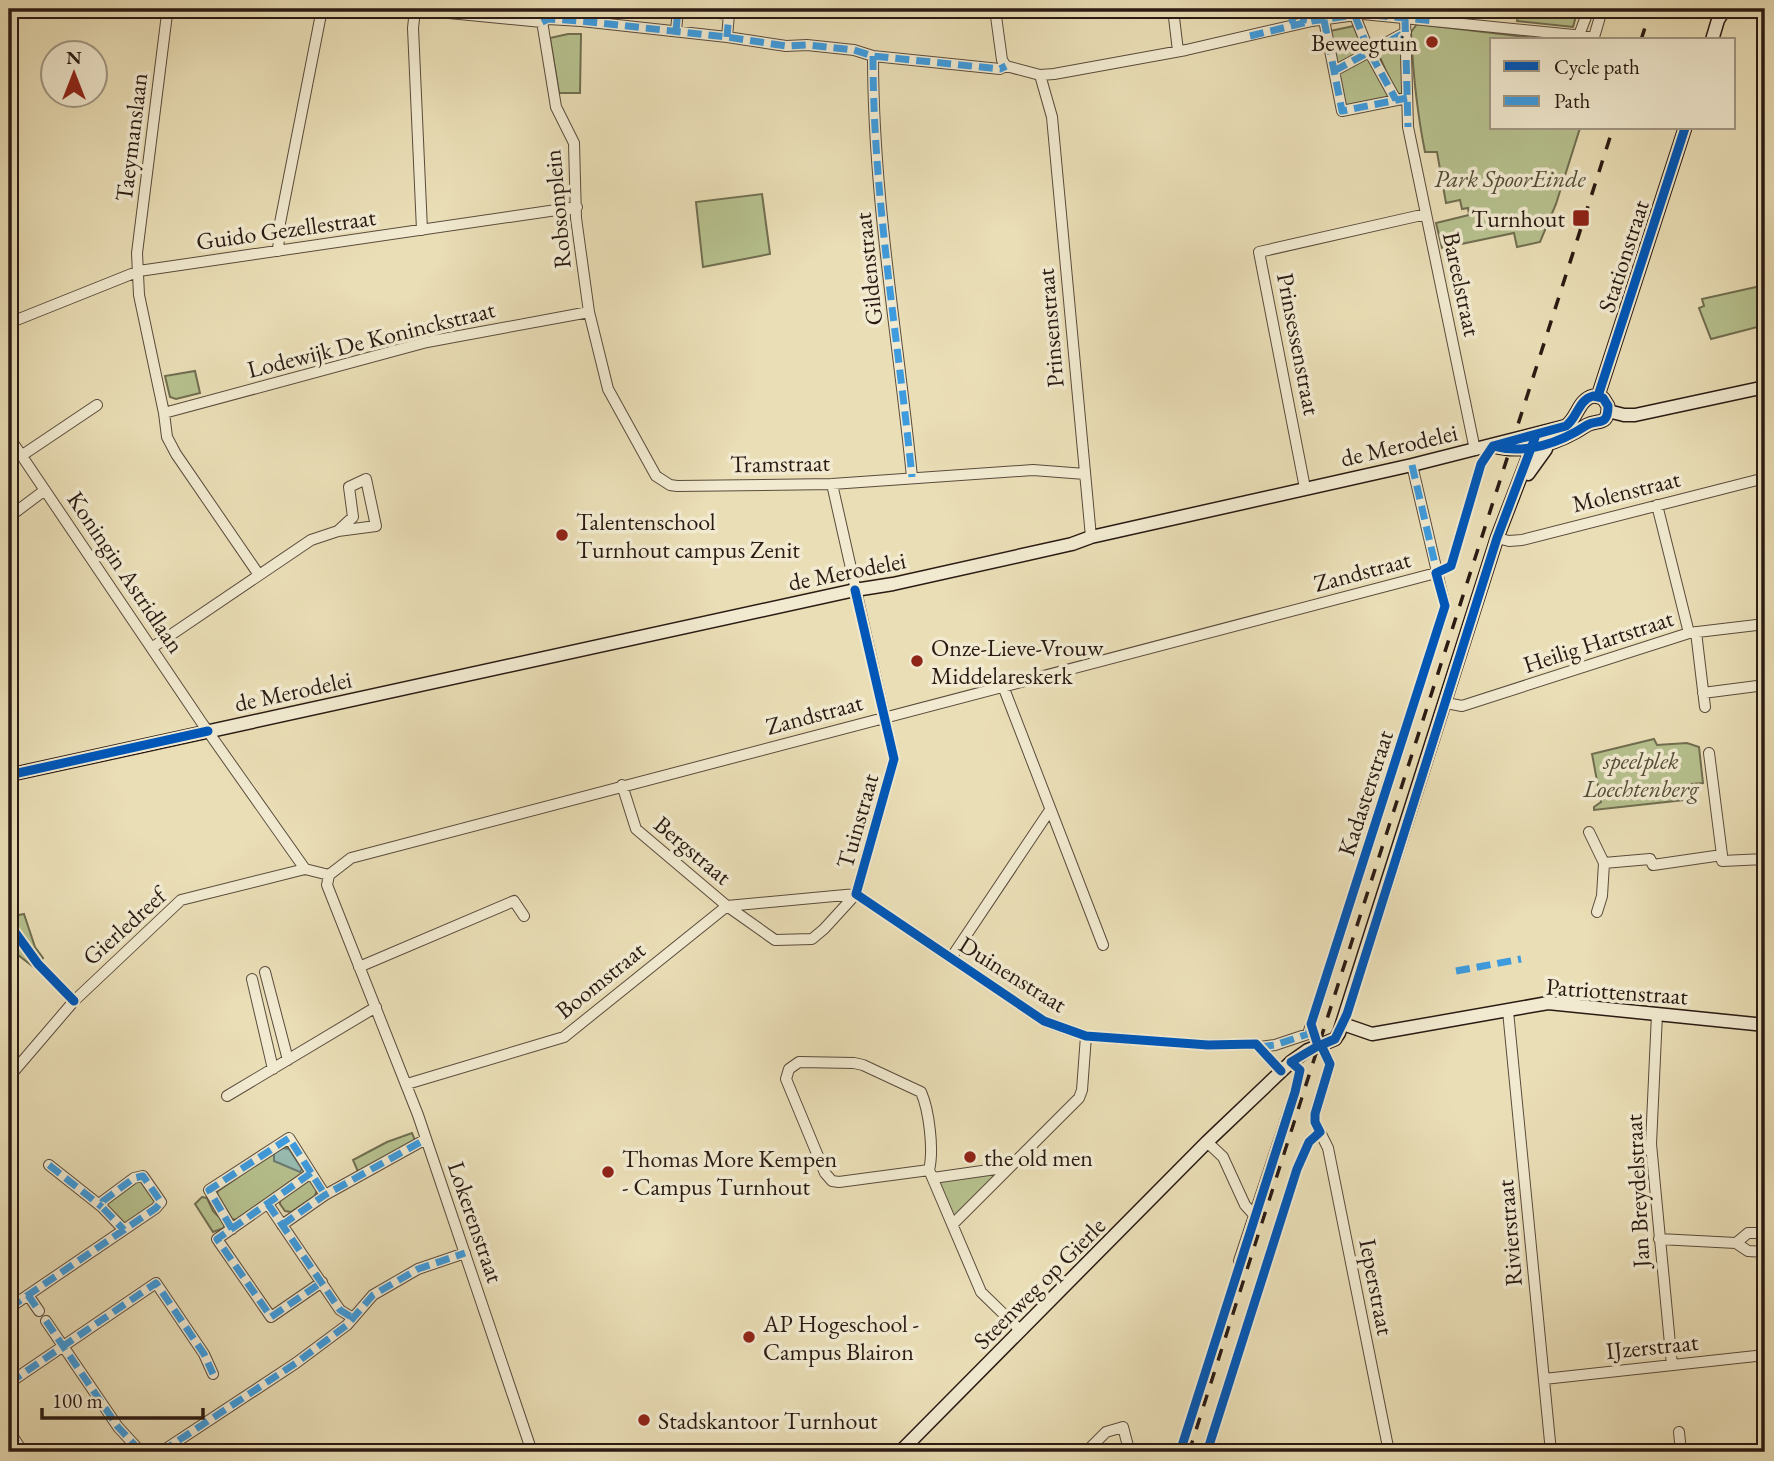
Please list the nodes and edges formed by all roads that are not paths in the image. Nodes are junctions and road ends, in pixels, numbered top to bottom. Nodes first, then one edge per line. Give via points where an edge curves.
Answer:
1 (166, 9) edge
2 (323, 9) edge
3 (408, 9) edge
4 (540, 9) edge
5 (586, 9) edge
6 (995, 9) edge
7 (1173, 9) edge
8 (1305, 9) edge
9 (1588, 9) edge
10 (1596, 9) edge
11 (1725, 9) edge
12 (415, 10) edge
13 (1355, 16) junction
14 (1405, 18) junction
15 (1324, 20) junction
16 (542, 22) junction
17 (587, 22) junction
18 (1303, 23) junction
19 (676, 32) junction
20 (1406, 32) junction
21 (1579, 35) junction
22 (727, 37) junction
23 (1713, 38) edge
24 (1178, 51) junction
25 (1369, 51) junction
26 (873, 56) junction
27 (1006, 66) junction
28 (1334, 71) junction
29 (1040, 75) junction
30 (1402, 99) junction
31 (1684, 130) edge
32 (577, 207) junction
33 (1426, 214) junction
34 (422, 230) junction
35 (278, 251) junction
36 (139, 271) junction
37 (589, 312) junction
38 (9, 323) edge
39 (1765, 387) edge
40 (1598, 396) junction
41 (97, 405) dead end
42 (1580, 406) junction
43 (1608, 411) junction
44 (164, 412) junction
45 (1590, 423) junction
46 (9, 437) edge
47 (1538, 442) junction
48 (1475, 450) junction
49 (21, 456) junction
50 (1412, 465) junction
51 (1085, 474) junction
52 (912, 477) junction
53 (1765, 478) edge
54 (832, 484) junction
55 (1305, 488) junction
56 (45, 490) junction
57 (1657, 505) junction
58 (9, 517) edge
59 (338, 531) junction
60 (1091, 537) junction
61 (1497, 538) junction
62 (1436, 573) junction
63 (259, 575) junction
64 (855, 590) junction
65 (1765, 624) edge
66 (1693, 633) junction
67 (153, 648) junction
68 (1765, 685) edge
69 (1003, 686) junction
70 (1703, 693) junction
71 (1446, 703) junction
72 (1705, 707) dead end
73 (884, 717) junction
74 (208, 731) junction
75 (1709, 753) dead end
76 (9, 775) edge
77 (622, 785) junction
78 (1050, 810) junction
79 (1589, 832) dead end
80 (1722, 855) junction
81 (1765, 859) edge
82 (1604, 863) junction
83 (305, 869) junction
84 (329, 875) junction
85 (856, 894) junction
86 (727, 906) junction
87 (1597, 912) dead end
88 (524, 916) dead end
89 (1103, 945) dead end
90 (951, 958) junction
91 (359, 967) junction
92 (265, 972) dead end
93 (252, 979) dead end
94 (376, 1007) junction
95 (1508, 1011) junction
96 (1657, 1014) junction
97 (1343, 1024) junction
98 (1765, 1025) edge
99 (1086, 1036) junction
100 (1321, 1045) junction
101 (1260, 1048) junction
102 (288, 1060) junction
103 (1286, 1066) junction
104 (273, 1069) junction
105 (9, 1077) edge
106 (407, 1084) junction
107 (227, 1096) dead end
108 (1320, 1132) junction
109 (426, 1139) junction
110 (1207, 1142) junction
111 (49, 1165) dead end
112 (1010, 1167) junction
113 (312, 1173) junction
114 (931, 1174) junction
115 (326, 1195) junction
116 (268, 1204) junction
117 (102, 1207) junction
118 (1254, 1215) junction
119 (953, 1223) junction
120 (282, 1225) junction
121 (232, 1228) junction
122 (124, 1230) junction
123 (1765, 1233) edge
124 (1658, 1239) junction
125 (1736, 1243) junction
126 (1765, 1252) edge
127 (465, 1253) junction
128 (1239, 1261) dead end
129 (322, 1282) junction
130 (28, 1295) junction
131 (9, 1308) edge
132 (39, 1311) dead end
133 (353, 1318) junction
134 (46, 1321) dead end
135 (1021, 1331) junction
136 (63, 1347) junction
137 (1765, 1356) edge
138 (1672, 1365) junction
139 (214, 1374) dead end
140 (1544, 1379) junction
141 (9, 1383) edge
142 (9, 1431) edge
143 (1679, 1432) dead end
144 (1129, 1450) dead end
145 (23, 1452) edge
146 (141, 1452) edge
147 (161, 1452) edge
148 (532, 1452) edge
149 (900, 1452) edge
150 (1086, 1452) edge
151 (1207, 1452) edge
152 (1389, 1452) edge
153 (1551, 1452) edge
154 (1681, 1452) edge

1 - 36 street, Taeymanslaan via 137,253
2 - 35 street
3 - 12 street
4 - 16 street, Robsonplein
5 - 17 street
6 - 27 street
7 - 24 street
8 - 18 street
9 - 21 street
10 - 21 street via 1602,10 1594,37
11 - 23 street
12 - 16 street
12 - 34 street
13 - 14 street
13 - 15 street
13 - 25 street
14 - 20 street, Bareelstraat
14 - 21 street
15 - 18 street
15 - 28 street
16 - 17 street
16 - 32 street, Robsonplein via 556,107 574,144
17 - 19 street
18 - 24 street
19 - 22 street
19 - 22 street via 678,9 729,14
20 - 25 street
20 - 30 street, Bareelstraat
22 - 26 street
24 - 29 street
25 - 28 street
25 - 30 street
26 - 27 street
26 - 52 street, Gildenstraat via 873,98
27 - 29 street
28 - 30 street via 1342,111
29 - 51 street, Prinsenstraat via 1052,117
30 - 33 street, Bareelstraat
31 - 40 street, Stationstraat
32 - 34 street, Guido Gezellestraat
32 - 37 street, Robsonplein
33 - 48 street, Bareelstraat
33 - 55 street, Prinsessenstraat via 1259,252
34 - 35 street, Guido Gezellestraat
35 - 36 street, Guido Gezellestraat
36 - 38 street, Guido Gezellestraat
36 - 44 street, Taeymanslaan via 139,295
37 - 44 street, Lodewijk De Koninckstraat via 427,341
37 - 54 street, Tramstraat via 608,389 663,481 677,486
39 - 43 street via 1635,415
40 - 42 street, de Merodelei via 1588,397
40 - 43 street
41 - 49 street
42 - 45 street via 1582,417
42 - 47 street, de Merodelei via 1570,423
43 - 45 street, de Merodelei via 1602,421
44 - 63 street, Taeymanslaan via 167,436 176,454
45 - 47 street, de Merodelei via 1577,433
46 - 49 street, Koningin Astridlaan
47 - 48 street, de Merodelei
47 - 61 street
48 - 50 street, de Merodelei
49 - 56 street, Koningin Astridlaan
50 - 55 street, de Merodelei
50 - 62 street, Kadasterstraat
51 - 52 street, Tramstraat via 1033,470
51 - 60 street, Prinsenstraat
52 - 54 street, Tramstraat
53 - 57 street, Molenstraat
54 - 64 street, Tuinstraat
55 - 60 street, de Merodelei
56 - 58 street
56 - 67 street, Koningin Astridlaan
57 - 61 street, Molenstraat via 1522,540
57 - 66 street
59 - 59 street via 376,526 366,479 349,487 353,517
59 - 63 street via 311,540
60 - 64 street, de Merodelei
61 - 71 street
62 - 69 street, Zandstraat
62 - 101 street, Kadasterstraat via 1444,607 1308,1034
63 - 67 street
64 - 73 street, Tuinstraat
64 - 74 street, de Merodelei
65 - 66 street, Heilig Hartstraat
66 - 70 street
66 - 71 street, Heilig Hartstraat via 1462,706
67 - 74 street, Koningin Astridlaan
68 - 70 street
69 - 73 street, Zandstraat
69 - 78 street
70 - 72 street
71 - 97 street
73 - 77 street, Zandstraat
73 - 85 street, Tuinstraat via 894,760
74 - 76 street, de Merodelei
74 - 83 street
75 - 80 street
77 - 84 street, Zandstraat via 351,858
77 - 86 street, Bergstraat via 636,829
78 - 89 street
78 - 90 street
79 - 82 street
80 - 81 street via 1722,861
80 - 82 street via 1653,865 1650,859
82 - 87 street
83 - 84 street
83 - 105 street, Gierledreef via 181,900 74,1001
84 - 91 street, Lokerenstraat via 327,885
85 - 86 street
85 - 86 street, Bergstraat via 812,939 775,940
85 - 90 street, Duinenstraat
86 - 106 street, Boomstraat via 564,1037
88 - 91 street via 514,901
90 - 99 street, Duinenstraat via 1044,1021
91 - 94 street, Lokerenstraat
92 - 102 street
93 - 104 street
94 - 102 street
94 - 106 street, Lokerenstraat
95 - 96 street, Patriottenstraat via 1548,1003
95 - 97 street, Patriottenstraat via 1372,1034
95 - 140 street, Rivierstraat
96 - 98 street, Patriottenstraat
96 - 124 street, Jan Breydelstraat via 1651,1144
97 - 100 street, Steenweg op Gierle via 1335,1039
99 - 101 street, Duinenstraat via 1256,1044
99 - 112 street via 1079,1098
100 - 103 street, Steenweg op Gierle
100 - 108 street, Ieperstraat via 1330,1064 1315,1114
101 - 103 street
102 - 104 street
103 - 110 street, Steenweg op Gierle
103 - 118 street via 1300,1070
104 - 107 street
106 - 109 street, Lokerenstraat
108 - 151 street via 1309,1142 1297,1169
108 - 152 street, Ieperstraat via 1328,1148
109 - 115 street
109 - 127 street, Lokerenstraat
110 - 118 street via 1223,1157
110 - 135 street, Steenweg op Gierle
111 - 117 street
112 - 114 street
112 - 119 street
113 - 115 street
113 - 116 street
113 - 121 street via 289,1138 209,1190
114 - 114 street via 926,1102 921,1092 854,1063 799,1062 789,1069 786,1079 832,1181
114 - 119 street
115 - 120 street
116 - 120 street
116 - 121 street
117 - 122 street
117 - 122 street via 107,1197 134,1178 147,1179 160,1205
118 - 128 street
119 - 135 street via 981,1292
120 - 129 street
121 - 129 street via 217,1239 271,1317
122 - 130 street
123 - 125 street via 1748,1233
124 - 125 street
124 - 138 street, Jan Breydelstraat
125 - 126 street via 1748,1251
127 - 133 street via 405,1276 373,1295
127 - 148 street, Lokerenstraat
129 - 133 street via 341,1310
130 - 131 street
130 - 132 street
133 - 147 street via 296,1363
134 - 136 street
135 - 149 street, Steenweg op Gierle
136 - 139 street via 156,1283
136 - 141 street
136 - 146 street via 118,1427
137 - 138 street, IJzerstraat
138 - 140 street, IJzerstraat
140 - 153 street, Rivierstraat
142 - 145 street
143 - 154 street
144 - 150 street via 1123,1427 1106,1432

